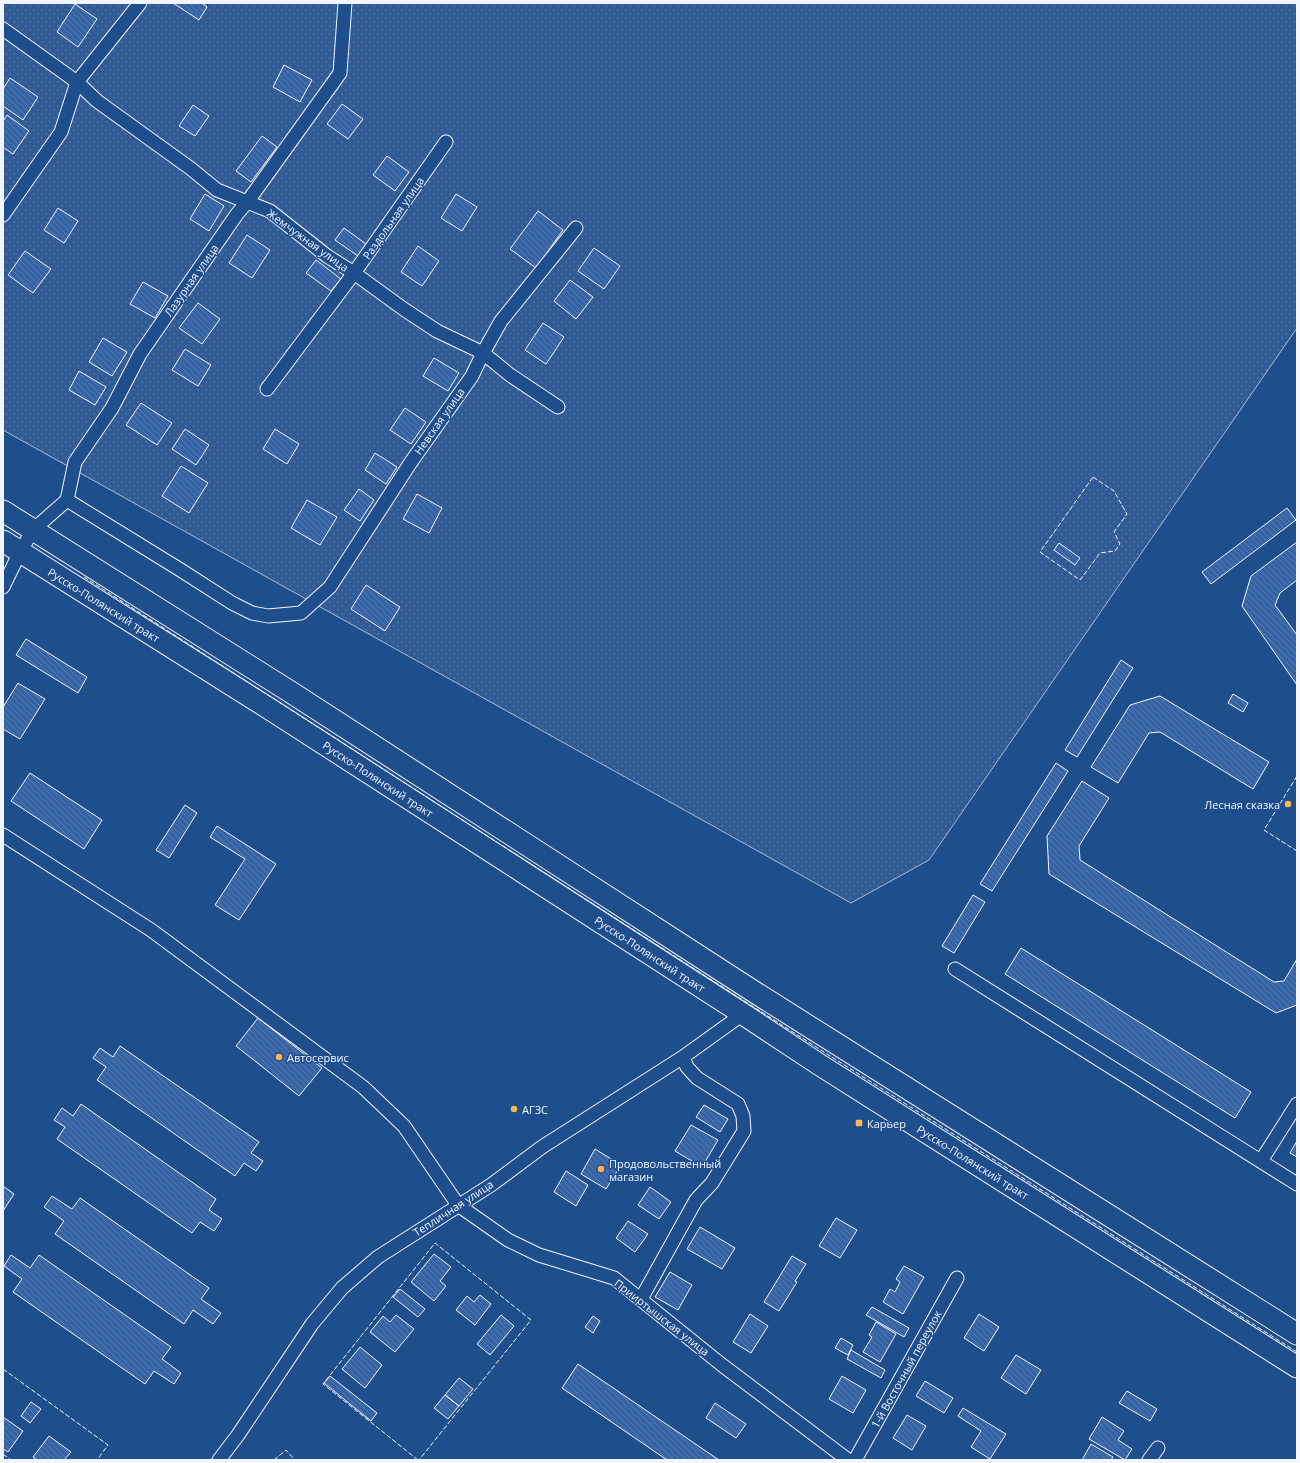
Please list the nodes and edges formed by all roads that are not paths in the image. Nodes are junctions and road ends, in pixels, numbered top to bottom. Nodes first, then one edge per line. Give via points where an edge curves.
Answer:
1 (140, 3) edge
2 (345, 3) edge
3 (5, 35) edge
4 (77, 82) junction
5 (446, 142) dead end
6 (248, 201) junction
7 (3, 215) edge
8 (576, 228) dead end
9 (354, 273) junction
10 (483, 353) junction
11 (267, 388) dead end
12 (558, 407) dead end
13 (67, 500) junction
14 (3, 511) edge
15 (33, 530) junction
16 (11, 546) edge
17 (3, 587) edge
18 (3, 835) edge
19 (955, 969) dead end
20 (743, 1014) junction
21 (682, 1057) junction
22 (1297, 1104) edge
23 (1261, 1161) junction
24 (1297, 1184) edge
25 (458, 1205) junction
26 (957, 1278) dead end
27 (640, 1299) junction
28 (1297, 1334) edge
29 (1297, 1367) edge
30 (1158, 1448) dead end
31 (219, 1460) edge
32 (848, 1460) edge
33 (855, 1460) edge
34 (1149, 1460) edge

1 - 4 street
2 - 6 street, Лазурная улица via 340,74
3 - 4 street, Жемчужная улица
4 - 6 street, Жемчужная улица via 97,102 218,190
4 - 7 street via 61,132
5 - 9 street, Раздольная улица
6 - 9 street, Жемчужная улица via 270,210 327,256
6 - 13 street, Лазурная улица via 140,354 112,408 75,462
8 - 10 street, Невская улица via 502,322
9 - 10 street, Жемчужная улица via 404,310
9 - 11 street, Раздольная улица
10 - 12 street, Жемчужная улица via 510,375
10 - 13 street, Невская улица via 472,376 410,462 330,587 301,613 268,616 232,603
13 - 15 street
14 - 15 main road
15 - 16 street
15 - 28 main road via 282,687 756,993
16 - 17 street
16 - 20 main road, Русско-Полянский тракт via 276,713
18 - 25 street via 151,930 363,1087 404,1126
19 - 23 street
20 - 21 street, Тепличная улица
20 - 29 main road, Русско-Полянский тракт
21 - 25 street, Тепличная улица via 542,1147 491,1185
21 - 27 street via 697,1078 738,1104 743,1116 744,1131 712,1183 696,1200
22 - 23 street
23 - 24 street
25 - 27 street, Прииртышская улица via 508,1240 538,1255 614,1278
25 - 31 street, Тепличная улица via 378,1257 342,1288 312,1324
26 - 33 street, 1-й Восточный переулок
27 - 32 street, Прииртышская улица
30 - 34 street

